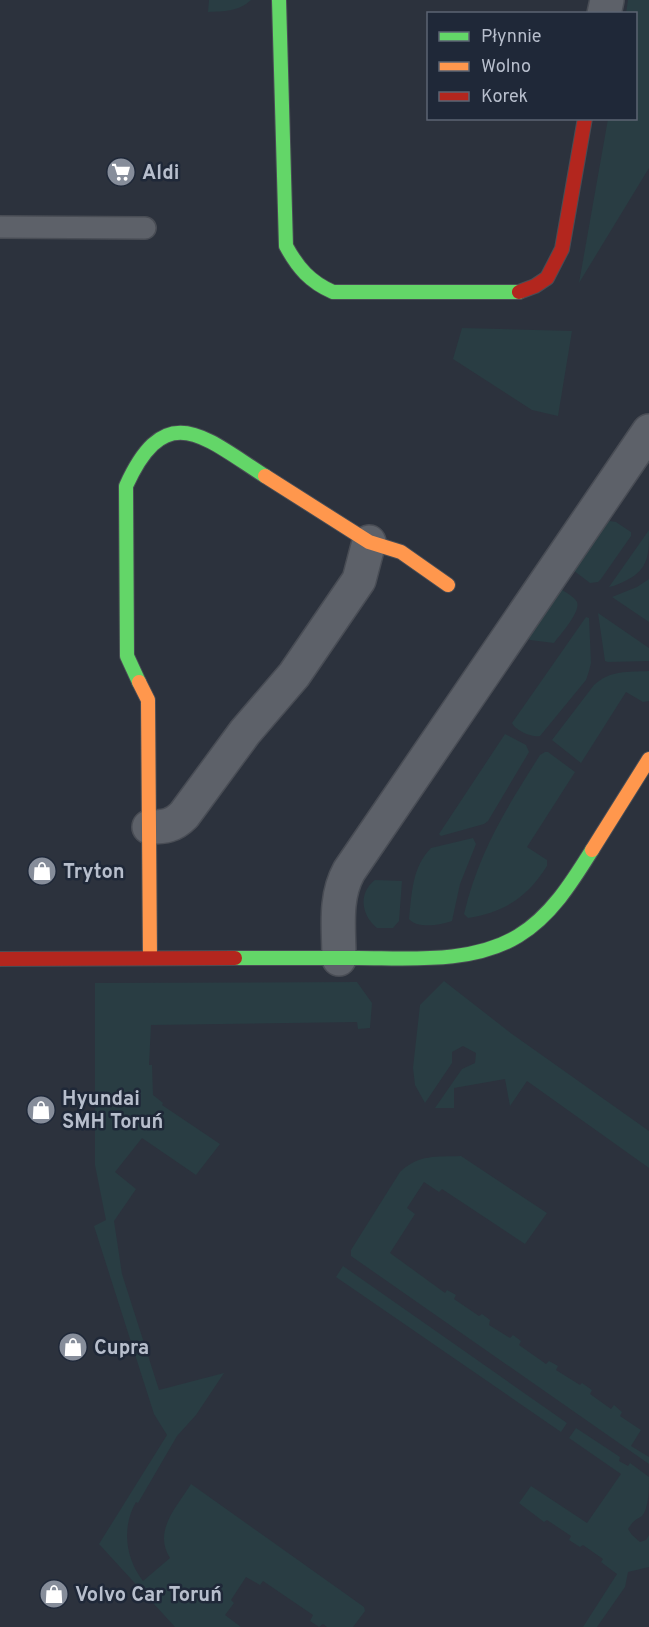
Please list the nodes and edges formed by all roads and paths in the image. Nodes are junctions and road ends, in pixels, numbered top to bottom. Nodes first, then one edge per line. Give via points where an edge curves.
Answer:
1 (279, 0) edge
2 (585, 120) edge
3 (0, 227) edge
4 (145, 228) dead end
5 (649, 431) edge
6 (369, 542) junction
7 (448, 585) dead end
8 (649, 759) edge
9 (149, 827) junction
10 (150, 958) junction
11 (0, 959) edge
12 (339, 959) junction

1 - 2 street via 286,246 297,268 316,285 333,292 518,292 547,278 562,249
3 - 4 lane
5 - 12 street via 341,884
6 - 7 street via 401,552
6 - 9 street via 359,580 294,675 245,732 184,815 174,824
6 - 9 street via 194,432 173,432 152,443 143,453 126,486 127,656 148,700
8 - 12 street via 583,864 553,906 529,929 491,948 450,956
9 - 10 street
10 - 11 street
10 - 12 street

